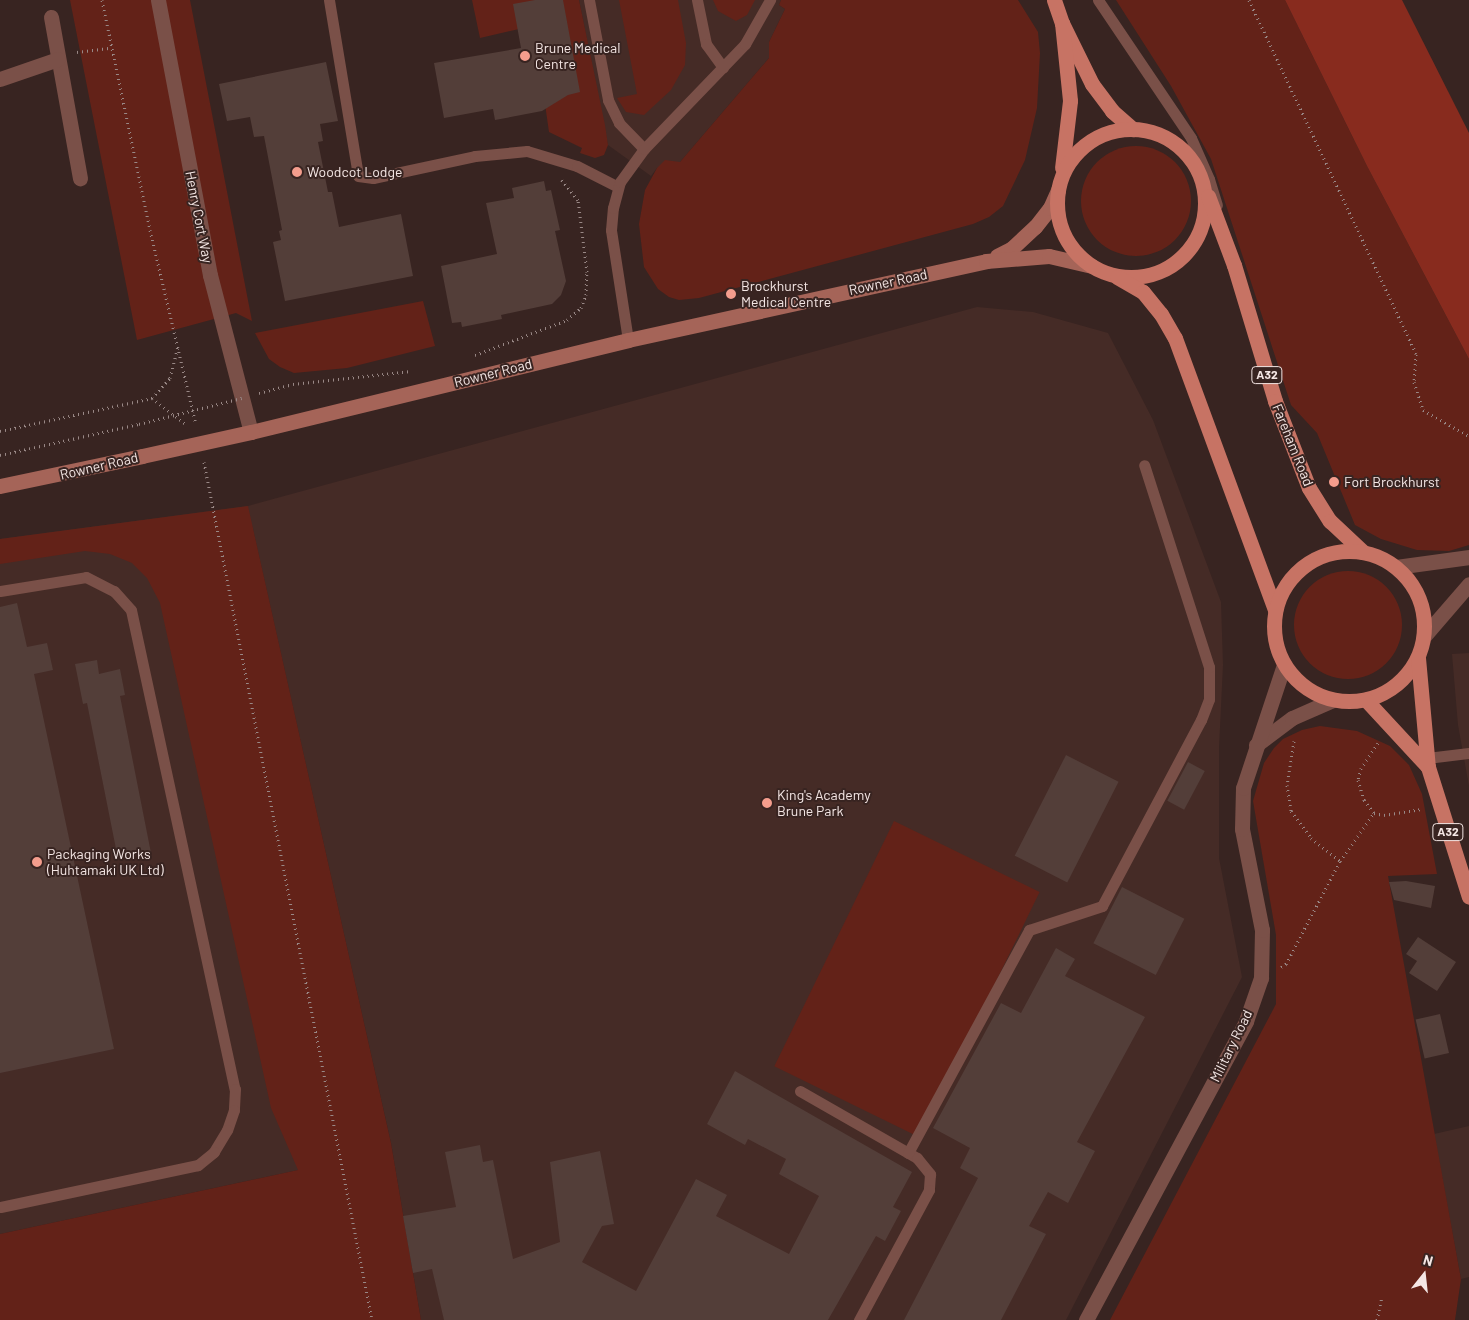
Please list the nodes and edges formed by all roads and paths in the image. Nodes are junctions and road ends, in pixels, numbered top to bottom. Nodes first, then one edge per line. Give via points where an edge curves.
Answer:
1 (102, 0) edge
2 (158, 0) edge
3 (329, 0) edge
4 (589, 0) edge
5 (697, 0) edge
6 (770, 0) edge
7 (1054, 0) edge
8 (1098, 0) edge
9 (1249, 0) edge
10 (51, 17) dead end
11 (1062, 24) junction
12 (111, 48) junction
13 (58, 57) junction
14 (723, 67) junction
15 (0, 79) edge
16 (1133, 129) junction
17 (644, 149) junction
18 (570, 163) junction
19 (80, 178) dead end
20 (1202, 181) junction
21 (618, 186) junction
22 (1059, 186) junction
23 (986, 261) junction
24 (1234, 265) junction
25 (1092, 266) junction
26 (1111, 274) junction
27 (628, 340) junction
28 (178, 346) junction
29 (472, 356) dead end
30 (420, 368) dead end
31 (152, 398) junction
32 (242, 398) junction
33 (197, 426) dead end
34 (192, 430) dead end
35 (0, 431) edge
36 (251, 432) junction
37 (1469, 436) edge
38 (0, 455) edge
39 (202, 455) dead end
40 (1144, 465) dead end
41 (0, 486) edge
42 (1363, 552) junction
43 (1469, 557) edge
44 (1396, 567) junction
45 (1469, 584) edge
46 (0, 591) edge
47 (1275, 610) junction
48 (1425, 635) junction
49 (1418, 658) junction
50 (1284, 665) junction
51 (1334, 700) junction
52 (1366, 700) junction
53 (1292, 718) junction
54 (1389, 726) junction
55 (1256, 746) junction
56 (1469, 753) edge
57 (1427, 762) junction
58 (1439, 804) junction
59 (1374, 813) junction
60 (1463, 860) edge
61 (1340, 861) junction
62 (1469, 897) edge
63 (1261, 978) junction
64 (800, 1091) dead end
65 (908, 1153) junction
66 (0, 1207) edge
67 (1382, 1296) dead end
68 (372, 1320) edge
69 (858, 1320) edge
70 (1086, 1320) edge
71 (1377, 1320) edge

1 - 12 path
2 - 32 street, Henry Cort Way via 210,275
3 - 18 lane via 358,176 373,178 475,156 520,152 544,154
4 - 17 lane via 608,100 619,123
5 - 14 lane via 706,44
6 - 14 lane via 757,27
7 - 11 main road
8 - 24 lane via 1180,120 1201,158
9 - 37 path via 1416,354 1414,382 1423,410
10 - 13 street
11 - 16 main road via 1092,84 1112,111
11 - 22 main road via 1070,101
12 - 13 path
12 - 28 path
13 - 15 street
13 - 19 street
14 - 17 lane
16 - 20 main road via 1155,133 1176,144 1192,160
16 - 22 main road via 1093,139 1073,157
17 - 21 lane via 626,170
18 - 21 lane
18 - 29 path via 562,180 578,200 587,272 586,295 580,308 566,320
20 - 24 main road, Fareham Road / A32
20 - 26 main road via 1203,220 1184,254 1163,270 1150,274
21 - 27 lane via 613,208 612,241
22 - 23 main road, Rowner Road via 1050,208 1035,227 1011,249
22 - 25 main road via 1058,212 1064,234 1076,252
23 - 25 main road, Rowner Road via 1049,256
23 - 27 main road, Rowner Road
24 - 42 main road, Fareham Road / A32 via 1275,401 1309,488 1330,521
25 - 26 main road
26 - 47 main road via 1143,292 1175,338
27 - 36 main road, Rowner Road
28 - 31 path via 170,378
28 - 33 path
30 - 32 path via 293,384
31 - 34 path
31 - 35 path
32 - 36 street, Henry Cort Way
32 - 38 path, bridge
36 - 41 main road, Rowner Road, bridge
39 - 68 path
40 - 65 lane via 1209,667 1209,699 1201,720 1102,906 1029,930
42 - 44 main road
42 - 47 main road via 1340,551 1298,570 1283,589
43 - 44 street
44 - 48 main road via 1417,594 1423,609
45 - 48 street
46 - 66 lane via 86,577 114,591 131,610 235,1089 234,1110 227,1130 214,1152 198,1165
47 - 50 main road via 1274,638
48 - 49 main road
49 - 52 main road via 1405,677 1387,692
49 - 57 main road, A32
50 - 51 main road via 1297,681 1314,693
50 - 55 street, Military Road
51 - 52 main road
51 - 53 street
52 - 54 main road, A32
53 - 55 street
53 - 61 path via 1294,751 1287,785 1291,811 1311,838
54 - 57 main road, A32
54 - 59 path via 1361,768 1358,780 1364,800
55 - 63 street, Military Road via 1243,788 1242,829 1262,930
56 - 57 lane
57 - 58 main road, A32
58 - 59 path via 1394,816
58 - 60 main road, A32
59 - 61 path
60 - 62 main road, A32
61 - 63 path via 1286,964
63 - 70 street, Military Road via 1246,1021
64 - 65 lane
65 - 69 lane via 917,1158 930,1174 929,1190
67 - 71 path

